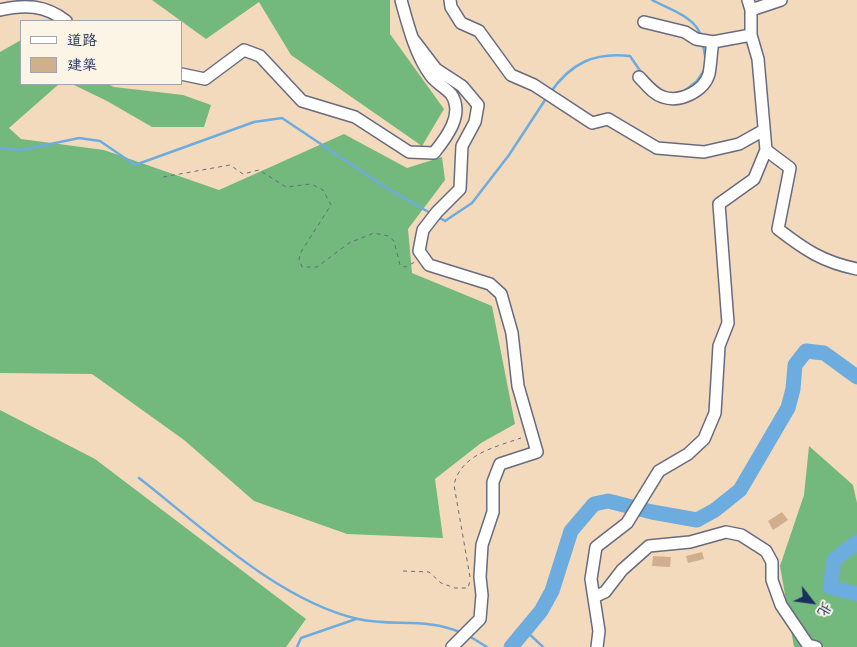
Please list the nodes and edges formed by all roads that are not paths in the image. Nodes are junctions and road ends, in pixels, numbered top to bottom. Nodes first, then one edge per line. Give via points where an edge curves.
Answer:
1 (400, 0) edge
2 (450, 0) edge
3 (780, 0) edge
4 (749, 5) edge
5 (0, 10) edge
6 (64, 20) edge
7 (644, 22) dead end
8 (752, 35) junction
9 (413, 39) junction
10 (713, 42) junction
11 (182, 74) edge
12 (639, 77) dead end
13 (764, 130) junction
14 (766, 150) junction
15 (857, 269) edge
16 (594, 597) junction
17 (452, 647) edge
18 (597, 647) edge
19 (816, 647) edge

1 - 9 street
2 - 13 street via 461,23 479,30 511,76 534,85 592,123 608,119 658,148 704,152 739,144
3 - 4 street
4 - 8 street
5 - 6 street via 22,5 39,7
7 - 10 street
8 - 10 street
8 - 13 street via 758,59
9 - 11 street via 431,77 451,94 456,106 452,130 434,153 409,152 355,117 302,101 260,56 244,50 204,79
9 - 17 street via 436,69 462,86 478,104 475,122 462,146 460,189 423,230 419,251 429,265 490,284 501,294 512,333 518,386 537,452 500,464 493,482 493,512 482,545 480,618
10 - 12 street via 708,76 690,95 664,97
13 - 14 street
14 - 15 street via 790,168 778,229 805,250 834,264
14 - 16 street via 754,179 718,204 728,323 720,346 715,413 704,439 688,454 659,471 627,523 596,546 591,579
16 - 18 street via 599,631
16 - 19 street via 605,592 622,570 649,546 690,542 726,532 741,535 766,551 772,562 772,580 781,605 808,645

